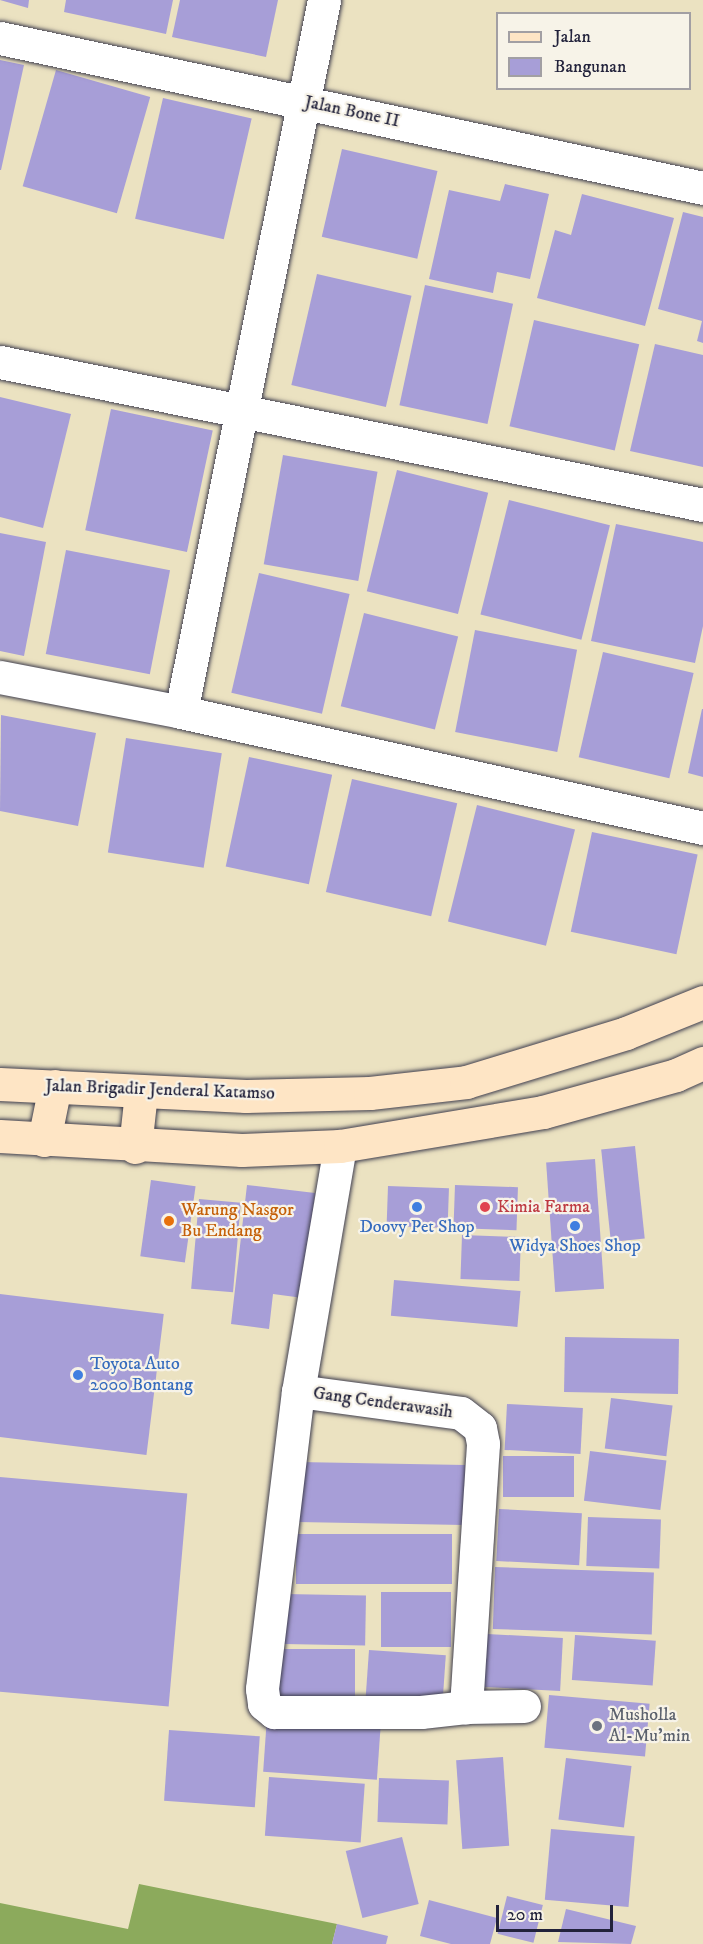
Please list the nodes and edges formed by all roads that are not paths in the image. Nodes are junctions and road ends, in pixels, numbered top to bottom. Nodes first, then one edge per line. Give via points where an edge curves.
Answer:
1 (324, 0) edge
2 (0, 38) edge
3 (305, 102) junction
4 (703, 188) edge
5 (0, 362) edge
6 (243, 411) junction
7 (703, 505) edge
8 (0, 677) edge
9 (181, 712) junction
10 (703, 828) edge
11 (703, 1002) edge
12 (703, 1063) edge
13 (0, 1084) edge
14 (55, 1086) junction
15 (141, 1093) junction
16 (0, 1136) edge
17 (44, 1140) junction
18 (340, 1146) junction
19 (135, 1147) junction
20 (298, 1391) junction
21 (524, 1706) dead end
22 (466, 1707) junction

1 - 3 street
2 - 3 street, Jalan Bone II
3 - 4 street, Jalan Bone II
3 - 6 street
5 - 6 street
6 - 7 street
6 - 9 street
8 - 9 street
9 - 10 street
11 - 15 main road, Jalan Brigadir Jenderal Katamso via 626,1033 466,1082 370,1093
12 - 18 main road via 676,1075 543,1112
13 - 14 main road, Jalan Brigadir Jenderal Katamso
14 - 15 main road, Jalan Brigadir Jenderal Katamso
14 - 17 main road
15 - 19 main road
16 - 17 main road
17 - 19 main road
18 - 19 main road via 242,1150
18 - 20 street, Gang Cenderawasih
20 - 22 street, Gang Cenderawasih via 461,1413 480,1428 483,1444
20 - 22 street via 262,1689 264,1704 274,1712 421,1712
21 - 22 street

